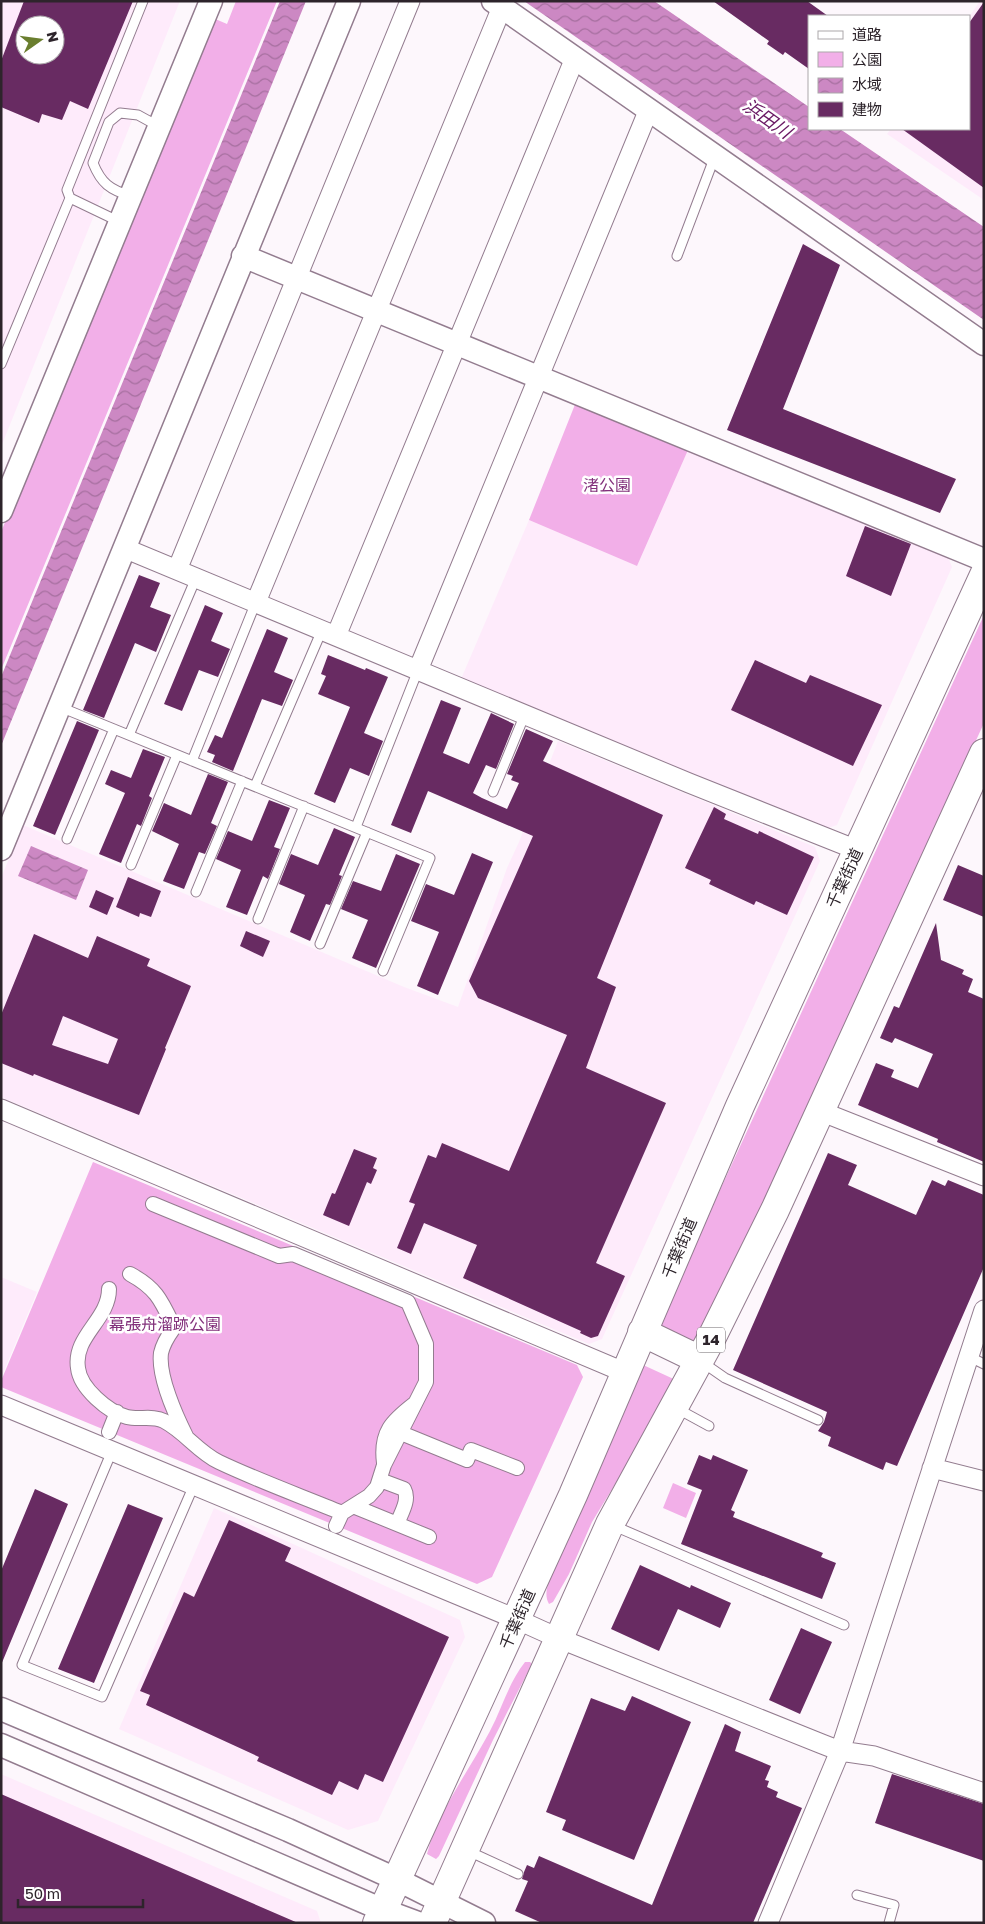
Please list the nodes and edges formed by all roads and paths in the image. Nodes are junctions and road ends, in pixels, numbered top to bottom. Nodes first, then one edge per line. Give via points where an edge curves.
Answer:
1 (143, 1) edge
2 (211, 1) edge
3 (348, 1) edge
4 (410, 1) edge
5 (497, 4) edge
6 (575, 58) junction
7 (649, 109) junction
8 (160, 127) junction
9 (715, 156) junction
10 (131, 196) junction
11 (70, 198) junction
12 (120, 222) junction
13 (243, 256) junction
14 (677, 256) dead end
15 (296, 278) junction
16 (376, 311) junction
17 (457, 344) junction
18 (984, 344) edge
19 (1, 364) edge
20 (539, 377) junction
21 (1, 511) edge
22 (124, 548) junction
23 (984, 560) edge
24 (177, 570) junction
25 (984, 575) edge
26 (196, 578) junction
27 (256, 602) junction
28 (329, 633) junction
29 (418, 670) junction
30 (60, 707) junction
31 (525, 714) junction
32 (114, 729) junction
33 (128, 735) junction
34 (984, 753) edge
35 (176, 754) junction
36 (192, 761) junction
37 (242, 781) junction
38 (255, 786) junction
39 (493, 792) dead end
40 (304, 806) junction
41 (356, 827) junction
42 (367, 832) junction
43 (67, 839) dead end
44 (1, 849) edge
45 (857, 850) junction
46 (132, 865) dead end
47 (196, 892) dead end
48 (258, 919) dead end
49 (320, 944) dead end
50 (383, 970) dead end
51 (1, 1108) edge
52 (820, 1111) junction
53 (984, 1176) edge
54 (153, 1204) dead end
55 (130, 1274) dead end
56 (109, 1289) dead end
57 (984, 1310) edge
58 (642, 1332) junction
59 (700, 1360) junction
60 (977, 1360) edge
61 (626, 1372) junction
62 (418, 1400) junction
63 (1, 1405) edge
64 (174, 1406) junction
65 (674, 1406) junction
66 (117, 1412) junction
67 (159, 1418) junction
68 (818, 1420) dead end
69 (709, 1426) dead end
70 (109, 1432) dead end
71 (401, 1433) junction
72 (188, 1439) junction
73 (112, 1451) junction
74 (384, 1465) junction
75 (517, 1468) dead end
76 (932, 1468) junction
77 (380, 1480) junction
78 (984, 1481) edge
79 (194, 1485) junction
80 (348, 1509) junction
81 (397, 1524) junction
82 (610, 1524) junction
83 (336, 1526) dead end
84 (429, 1537) dead end
85 (516, 1619) junction
86 (844, 1624) dead end
87 (558, 1638) junction
88 (1, 1709) edge
89 (1, 1745) edge
90 (840, 1751) junction
91 (984, 1793) edge
92 (464, 1849) junction
93 (518, 1874) dead end
94 (398, 1880) junction
95 (857, 1895) dead end
96 (436, 1912) edge
97 (380, 1916) edge
98 (418, 1923) edge
99 (484, 1923) edge
100 (768, 1923) edge
101 (889, 1923) edge

1 - 11 lane via 67,190
2 - 8 street
3 - 13 street
4 - 15 street
5 - 6 street
5 - 16 street
6 - 7 street
6 - 17 street
7 - 9 street
7 - 20 street
8 - 10 street
8 - 10 lane via 138,115 120,113 109,122 93,163 98,177 114,191
9 - 14 lane
9 - 18 street
10 - 12 street
11 - 12 lane
11 - 19 lane
12 - 21 street
13 - 15 street
13 - 22 street
15 - 16 street
15 - 24 street
16 - 17 street
16 - 27 street
17 - 20 street
17 - 28 street
20 - 23 street
20 - 29 street
22 - 24 street
22 - 30 street
24 - 26 street
25 - 45 highway, 千葉街道
26 - 27 street
26 - 33 lane
27 - 28 street
27 - 36 lane
28 - 29 street
28 - 38 lane
29 - 31 street
29 - 41 lane
30 - 32 lane
30 - 44 street
31 - 39 lane
31 - 45 street
32 - 33 lane
32 - 43 lane
33 - 35 lane
34 - 52 highway, 14
35 - 36 lane
35 - 46 lane
36 - 37 lane
37 - 38 lane
37 - 47 lane
38 - 40 lane
40 - 41 lane
40 - 48 lane
41 - 42 lane
42 - 49 lane
42 - 50 lane via 430,858
45 - 58 highway, 千葉街道 via 740,1106
51 - 61 street
52 - 53 street
52 - 59 highway, 14
54 - 62 street via 279,1256 293,1254 408,1302 426,1344 426,1382
55 - 64 street via 156,1293 174,1329 164,1345 161,1362
56 - 66 street via 106,1306 81,1343 77,1360 84,1386
57 - 60 street
58 - 59 highway
58 - 61 highway, 千葉街道
59 - 65 highway, 14
59 - 68 lane via 725,1378
60 - 76 street
61 - 85 highway, 千葉街道
62 - 71 street
62 - 74 street via 388,1429 383,1450
63 - 73 street
64 - 67 street via 167,1415
64 - 72 street
65 - 69 lane
65 - 82 highway, 14
66 - 67 street via 126,1416
66 - 70 street
67 - 72 street
71 - 74 street
71 - 75 street via 467,1460 471,1450
72 - 80 street via 219,1462
73 - 79 street
73 - 79 lane via 22,1665 102,1697
74 - 77 street
76 - 78 street
76 - 90 street
77 - 80 street via 369,1496
77 - 81 street via 406,1491 408,1497
79 - 85 street
80 - 81 street
80 - 83 street
81 - 84 street
82 - 86 lane
82 - 87 highway, 14
85 - 87 street
85 - 94 highway, 千葉街道
87 - 90 street
87 - 92 highway, 14
88 - 94 street
89 - 97 street
90 - 91 street via 874,1756
90 - 100 street
92 - 93 lane
92 - 96 highway, 14
94 - 96 street
94 - 97 highway, 千葉街道
95 - 101 lane via 894,1905
96 - 99 street
97 - 98 street

